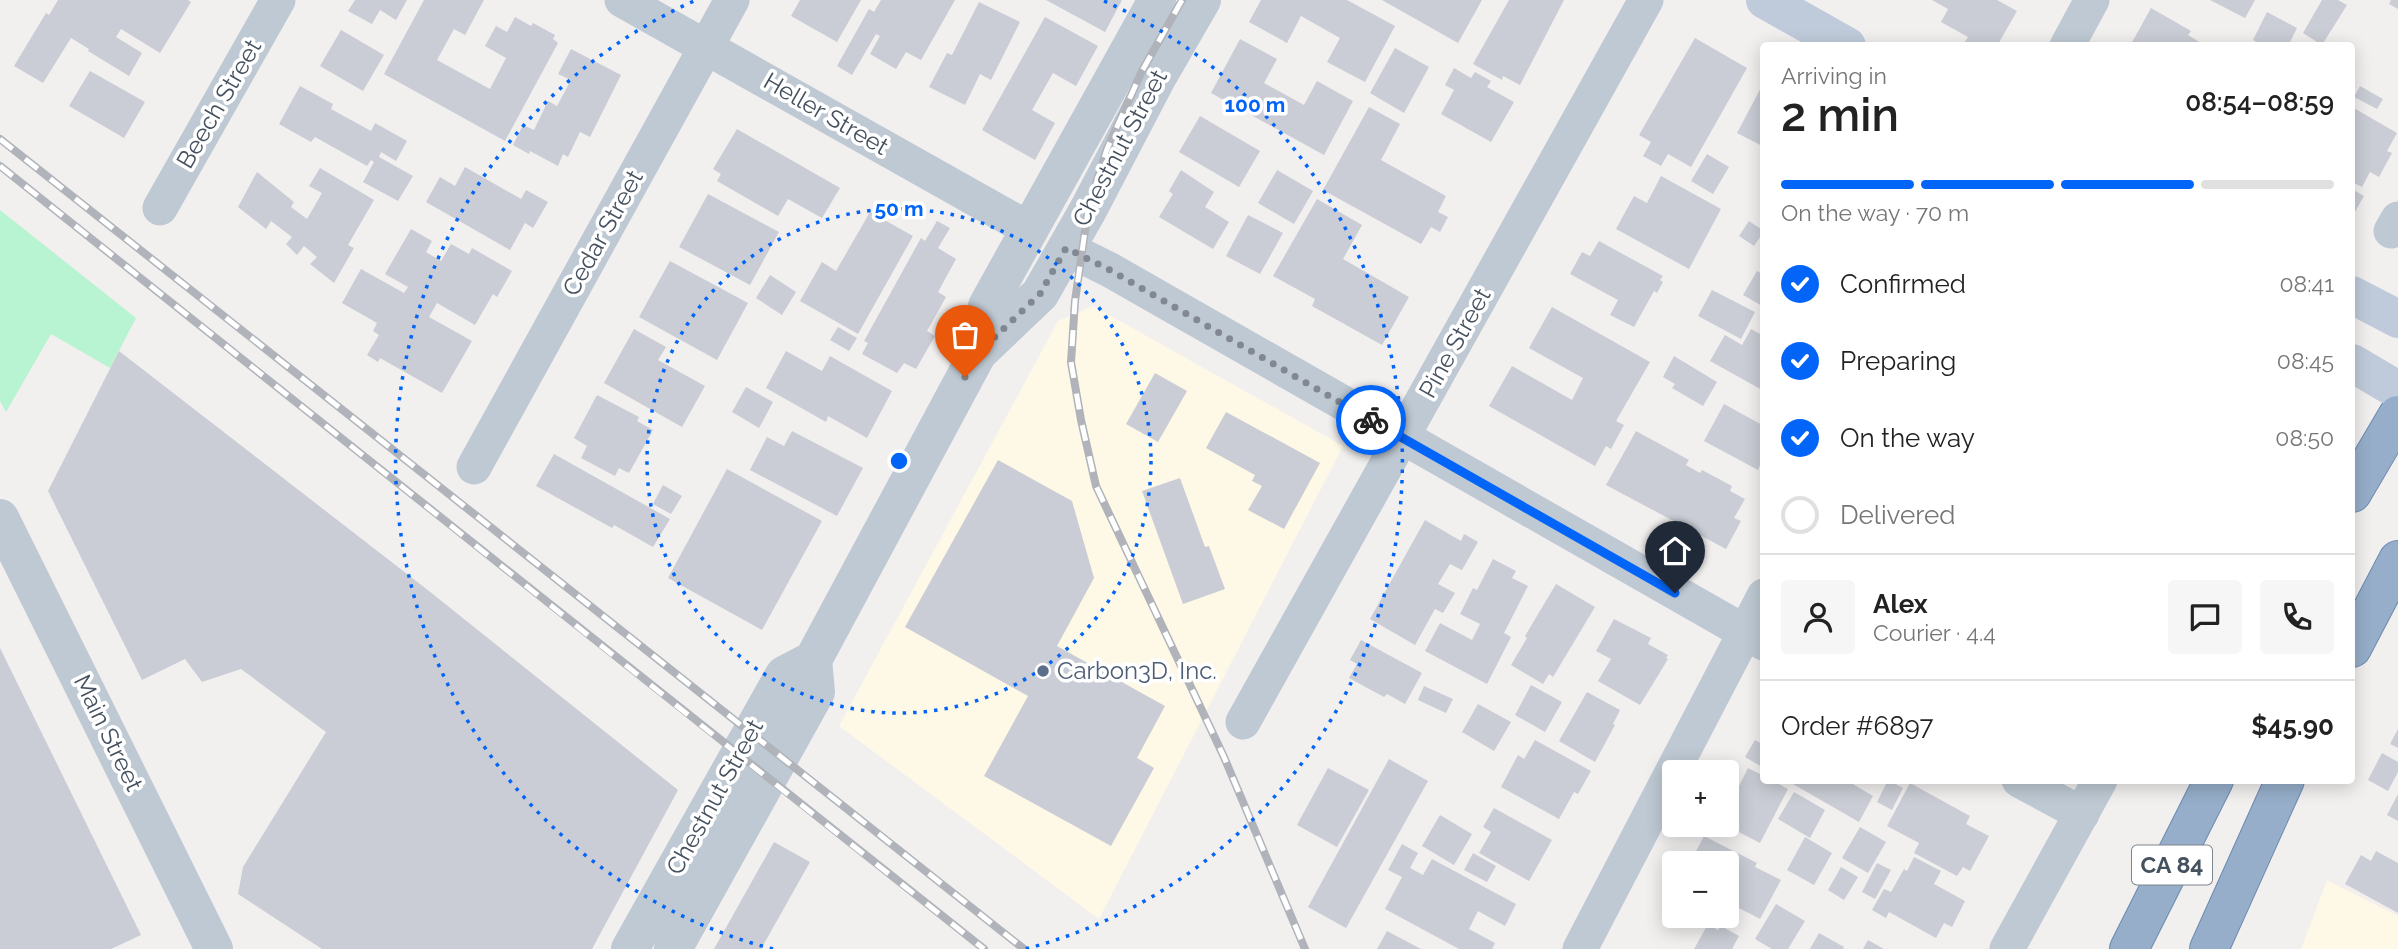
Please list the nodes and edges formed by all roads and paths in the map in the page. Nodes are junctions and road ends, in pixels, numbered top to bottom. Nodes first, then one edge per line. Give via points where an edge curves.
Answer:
1 (278, 0) edge
2 (622, 0) edge
3 (732, 0) edge
4 (1157, 0) edge
5 (1202, 0) edge
6 (1646, 0) edge
7 (1765, 0) edge
8 (2092, 0) edge
9 (1840, 42) edge
10 (2069, 42) edge
11 (706, 46) junction
12 (160, 208) dead end
13 (1029, 229) junction
14 (1066, 248) junction
15 (2355, 297) edge
16 (2398, 319) edge
17 (978, 353) junction
18 (2355, 365) edge
19 (2398, 390) edge
20 (2398, 415) edge
21 (1402, 438) junction
22 (474, 467) dead end
23 (2355, 488) edge
24 (0, 518) edge
25 (2398, 560) edge
26 (1760, 613) edge
27 (1754, 638) edge
28 (2355, 642) edge
29 (813, 660) junction
30 (1243, 722) dead end
31 (2027, 784) edge
32 (2098, 784) edge
33 (2212, 784) edge
34 (2283, 784) edge
35 (2082, 814) junction
36 (204, 945) edge
37 (630, 949) edge
38 (673, 949) edge
39 (1580, 949) edge
40 (2007, 949) edge
41 (2129, 949) edge
42 (2209, 949) edge

1 - 12 street, Beech Street
2 - 11 street, Heller Street
3 - 11 street, Cedar Street
4 - 13 street, Chestnut Street
5 - 14 street, Chestnut Street
6 - 21 street, Pine Street
7 - 9 main road
8 - 10 street
11 - 13 street, Heller Street
11 - 22 street, Cedar Street
13 - 17 street, Chestnut Street via 987,306
14 - 17 street, Chestnut Street via 1040,294
14 - 21 street
15 - 16 main road
17 - 29 street, Chestnut Street
18 - 19 main road
20 - 23 highway
21 - 27 street
21 - 30 street, Pine Street
24 - 36 street, Main Street
25 - 28 highway
26 - 27 street
27 - 39 street
29 - 37 street, Chestnut Street via 784,675
29 - 38 street, Chestnut Street via 816,692
31 - 35 street
32 - 35 street
33 - 41 highway, CA 84
34 - 42 highway, CA 84
35 - 40 street

